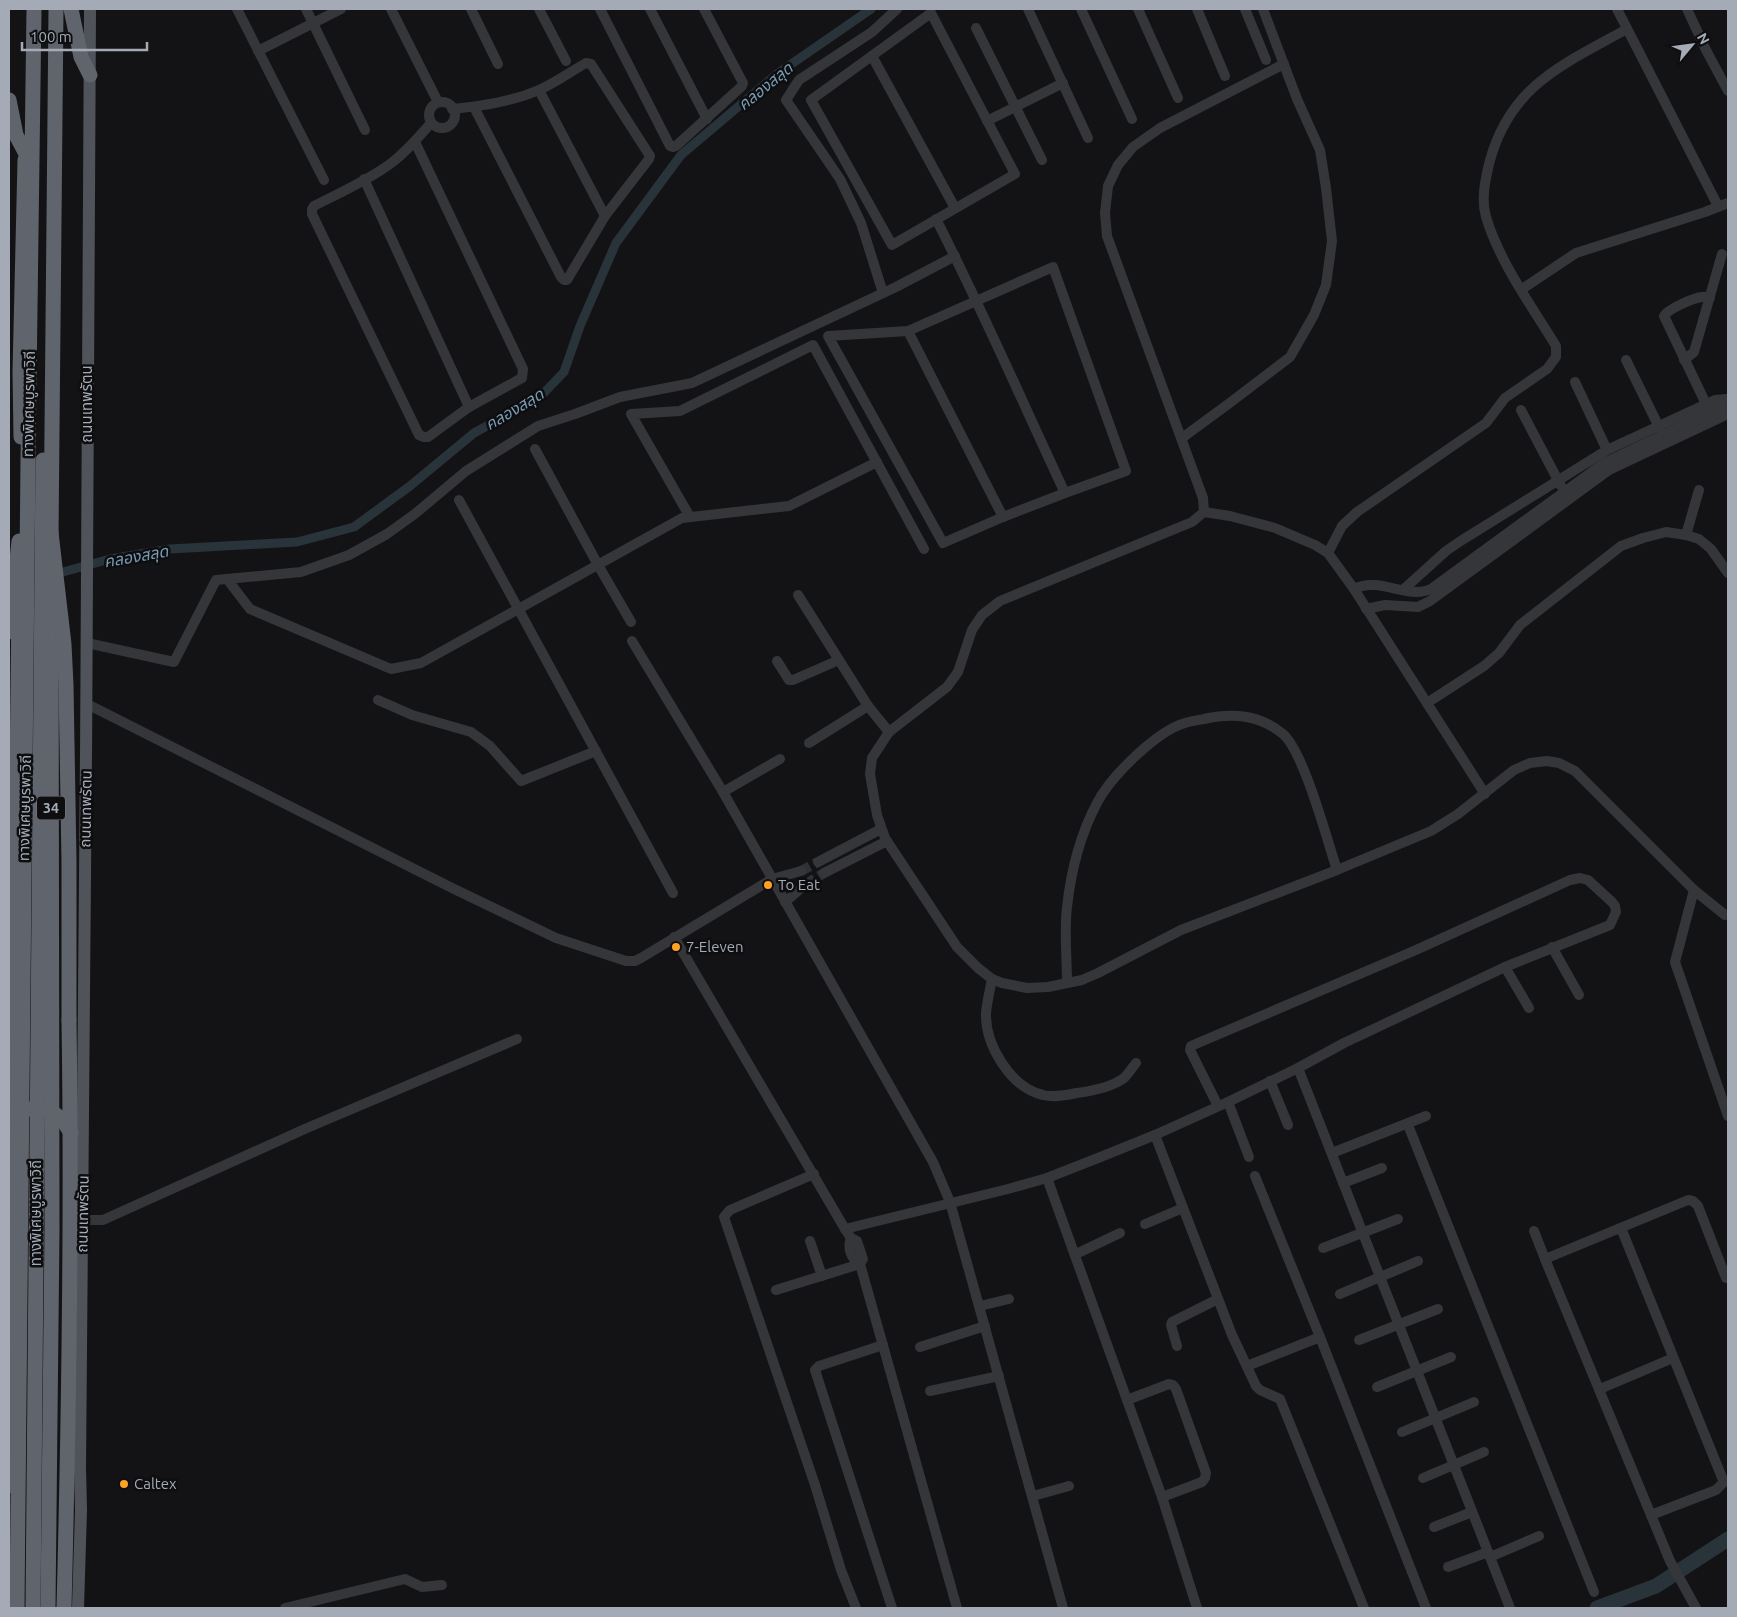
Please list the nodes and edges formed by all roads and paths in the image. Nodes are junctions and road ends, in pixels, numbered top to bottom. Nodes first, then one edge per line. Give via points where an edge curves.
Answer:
1 (27, 9) edge
2 (34, 9) edge
3 (49, 9) edge
4 (56, 9) edge
5 (71, 9) edge
6 (90, 9) edge
7 (237, 9) edge
8 (306, 9) edge
9 (341, 9) edge
10 (391, 9) edge
11 (470, 9) edge
12 (539, 9) edge
13 (600, 9) edge
14 (650, 9) edge
15 (704, 9) edge
16 (897, 9) edge
17 (1028, 9) edge
18 (1080, 9) edge
19 (1138, 9) edge
20 (1197, 9) edge
21 (1245, 9) edge
22 (1263, 9) edge
23 (1617, 9) edge
24 (1688, 9) edge
25 (313, 22) junction
26 (976, 28) dead end
27 (1627, 29) junction
28 (258, 51) junction
29 (872, 56) junction
30 (566, 60) dead end
31 (1266, 60) dead end
32 (498, 64) dead end
33 (1284, 64) junction
34 (90, 74) junction
35 (1226, 76) dead end
36 (1063, 83) junction
37 (539, 90) junction
38 (1728, 91) edge
39 (1178, 98) dead end
40 (9, 100) edge
41 (438, 102) junction
42 (474, 107) junction
43 (1015, 107) junction
44 (452, 109) junction
45 (1132, 118) dead end
46 (707, 119) junction
47 (987, 121) junction
48 (431, 123) junction
49 (365, 130) dead end
50 (1088, 138) dead end
51 (415, 142) junction
52 (25, 152) junction
53 (1042, 160) dead end
54 (324, 180) dead end
55 (364, 180) junction
56 (1723, 204) edge
57 (955, 208) junction
58 (605, 216) junction
59 (936, 219) junction
60 (1722, 254) dead end
61 (955, 256) junction
62 (1522, 289) junction
63 (883, 293) junction
64 (1710, 298) junction
65 (976, 301) junction
66 (908, 330) junction
67 (1626, 360) dead end
68 (1684, 360) junction
69 (1575, 382) dead end
70 (1706, 404) junction
71 (1728, 405) edge
72 (469, 407) junction
73 (1521, 410) dead end
74 (1667, 431) junction
75 (1182, 438) junction
76 (535, 449) dead end
77 (1606, 450) junction
78 (35, 460) junction
79 (877, 462) junction
80 (1559, 480) junction
81 (1699, 490) dead end
82 (1065, 493) junction
83 (1566, 496) junction
84 (460, 500) dead end
85 (1204, 512) junction
86 (690, 517) junction
87 (1003, 517) junction
88 (1486, 526) junction
89 (1686, 535) junction
90 (1495, 542) junction
91 (924, 549) dead end
92 (1328, 553) junction
93 (598, 565) junction
94 (1728, 574) edge
95 (227, 579) junction
96 (1354, 589) junction
97 (1404, 590) junction
98 (798, 595) dead end
99 (518, 609) junction
100 (1366, 609) junction
101 (631, 622) dead end
102 (9, 632) edge
103 (632, 641) dead end
104 (87, 643) junction
105 (839, 660) junction
106 (777, 661) dead end
107 (378, 700) dead end
108 (87, 704) junction
109 (1426, 704) junction
110 (868, 706) junction
111 (888, 732) junction
112 (809, 743) dead end
113 (596, 751) junction
114 (780, 759) dead end
115 (723, 792) junction
116 (1485, 794) junction
117 (882, 828) junction
118 (887, 841) junction
119 (818, 862) tunnel mouth
120 (1337, 870) junction
121 (801, 871) tunnel mouth
122 (824, 873) tunnel mouth
123 (772, 879) junction
124 (806, 884) tunnel mouth
125 (1694, 890) junction
126 (673, 893) dead end
127 (784, 902) junction
128 (1726, 915) dead end
129 (674, 937) junction
130 (1552, 947) junction
131 (1505, 967) junction
132 (992, 979) junction
133 (1067, 983) junction
134 (1579, 995) dead end
135 (1529, 1008) dead end
136 (517, 1039) dead end
137 (1136, 1063) dead end
138 (1298, 1068) junction
139 (1270, 1081) junction
140 (1228, 1102) junction
141 (1218, 1106) junction
142 (1426, 1116) dead end
143 (1728, 1116) edge
144 (1288, 1125) dead end
145 (1408, 1125) junction
146 (9, 1126) edge
147 (71, 1133) junction
148 (1154, 1135) junction
149 (1332, 1154) junction
150 (1248, 1157) dead end
151 (1382, 1168) dead end
152 (814, 1174) junction
153 (1255, 1176) dead end
154 (1048, 1178) junction
155 (1343, 1183) junction
156 (950, 1202) junction
157 (1183, 1208) junction
158 (1398, 1218) dead end
159 (82, 1220) junction
160 (1145, 1224) dead end
161 (1621, 1228) junction
162 (845, 1229) junction
163 (1534, 1231) dead end
164 (1362, 1232) junction
165 (1120, 1233) dead end
166 (810, 1241) dead end
167 (1323, 1248) dead end
168 (1076, 1254) junction
169 (1545, 1259) junction
170 (1418, 1261) dead end
171 (860, 1264) junction
172 (822, 1276) junction
173 (1380, 1276) junction
174 (1726, 1278) dead end
175 (776, 1290) dead end
176 (1340, 1294) dead end
177 (1009, 1299) dead end
178 (1218, 1300) junction
179 (980, 1306) junction
180 (1438, 1309) dead end
181 (1398, 1324) junction
182 (985, 1326) junction
183 (1320, 1337) junction
184 (1359, 1340) dead end
185 (882, 1345) junction
186 (1177, 1346) dead end
187 (920, 1347) dead end
188 (1451, 1357) dead end
189 (1673, 1358) junction
190 (1247, 1366) junction
191 (1417, 1372) junction
192 (999, 1376) junction
193 (1377, 1387) dead end
194 (1600, 1389) junction
195 (930, 1391) dead end
196 (1127, 1400) junction
197 (1474, 1402) dead end
198 (1435, 1419) junction
199 (1402, 1432) dead end
200 (1484, 1452) dead end
201 (1453, 1464) junction
202 (1423, 1478) dead end
203 (9, 1486) edge
204 (1069, 1486) dead end
205 (1033, 1496) junction
206 (1162, 1497) junction
207 (1472, 1512) junction
208 (1651, 1515) junction
209 (1434, 1527) dead end
210 (1539, 1536) dead end
211 (1489, 1555) junction
212 (1448, 1567) dead end
213 (442, 1585) dead end
214 (1594, 1592) dead end
215 (17, 1608) edge
216 (33, 1608) edge
217 (48, 1608) edge
218 (64, 1608) edge
219 (78, 1608) edge
220 (285, 1608) edge
221 (856, 1608) edge
222 (892, 1608) edge
223 (957, 1608) edge
224 (1063, 1608) edge
225 (1198, 1608) edge
226 (1364, 1608) edge
227 (1426, 1608) edge
228 (1510, 1608) edge
229 (1696, 1608) edge

1 - 52 highway, 34
2 - 78 highway, ทางพิเศษบูรพาวิถี, bridge
3 - 78 highway, ทางพิเศษบูรพาวิถี
4 - 217 highway, ถนนเทพรัตน / 34 via 51,460 52,1230
5 - 34 highway via 81,57
6 - 34 main road, ถนนเทพรัตน / 34
7 - 28 street
8 - 25 street
9 - 25 street
10 - 41 street
11 - 32 street
12 - 30 street
13 - 46 street via 670,146 676,146
14 - 46 street
15 - 46 street via 743,84
16 - 63 street via 872,32 799,80 786,100 840,180 861,223
17 - 36 street
18 - 45 street
19 - 39 street
20 - 35 street
21 - 31 street
22 - 33 street
23 - 27 street
24 - 38 street
25 - 28 street
25 - 49 street
26 - 43 street
27 - 56 street
27 - 62 street via 1559,67 1529,91 1506,119 1494,145 1483,193 1485,215 1502,258
28 - 54 street
29 - 47 street via 932,13
29 - 57 street
29 - 59 street via 811,100 892,244
33 - 75 street via 1320,150 1332,241 1326,285 1314,315 1290,357
33 - 75 street via 1160,128 1133,146 1118,165 1108,186 1107,236
34 - 104 main road, ถนนเทพรัตน / 34
36 - 43 street
36 - 50 street
37 - 42 street via 511,100
37 - 58 street
37 - 58 street via 586,63 591,64 649,153 649,159
40 - 52 highway via 16,135
41 - 44 street via 447,103
41 - 48 street via 429,111
42 - 44 street
42 - 58 street via 562,280 567,280
43 - 47 street
43 - 53 street
44 - 48 street via 454,122 448,128 438,128
47 - 57 street via 1015,174
48 - 51 street
51 - 55 street via 390,164
51 - 72 street via 523,369 522,378
52 - 203 highway, 34
55 - 72 street
55 - 72 street via 314,206 312,214 419,435 428,436
56 - 62 street via 1576,253
57 - 59 street
59 - 61 street
60 - 64 street
61 - 63 street
61 - 65 street
62 - 92 street via 1556,346 1553,363 1511,393 1486,423 1356,512 1342,526
63 - 95 street via 692,383 620,397 538,426 466,471 387,534 349,555 301,572
64 - 68 street via 1694,352
64 - 68 street via 1702,297 1671,309 1664,316
65 - 66 street
65 - 82 street
65 - 82 street via 1052,267 1126,471
66 - 87 street
66 - 87 street via 828,336 943,543
67 - 74 street
68 - 70 street
69 - 77 street
70 - 71 street via 1715,400
70 - 74 street
71 - 74 street
73 - 80 street
74 - 77 street
74 - 83 street via 1604,463
75 - 85 street via 1203,498
76 - 93 street
77 - 80 street
78 - 102 highway, bridge
78 - 147 highway, bridge via 64,644
78 - 215 highway, ทางพิเศษบูรพาวิถี, bridge
78 - 216 highway, ทางพิเศษบูรพาวิถี, bridge
79 - 86 street via 789,506
79 - 86 street via 813,345 680,411 631,414
79 - 91 street
80 - 83 street
80 - 88 street
81 - 89 street
82 - 87 street
83 - 90 street
83 - 100 street via 1430,601 1418,607 1385,605
84 - 99 street
85 - 92 street via 1275,528 1315,544
85 - 111 street via 1192,522 1000,601 982,615 972,630 958,672 947,687
86 - 93 street via 682,518
88 - 90 street
88 - 97 street via 1446,551
89 - 94 street via 1712,549
89 - 109 street via 1666,532 1621,546 1520,625 1484,666
90 - 97 street via 1431,589 1420,592
92 - 96 street
93 - 99 street
93 - 101 street
95 - 99 street via 250,609 391,669 421,663
95 - 104 street via 216,580 174,662
96 - 97 street via 1370,584
96 - 100 street
98 - 105 street
99 - 113 street
100 - 109 street
103 - 115 street
104 - 108 main road, ถนนเทพรัตน / 34
105 - 106 street via 792,680
105 - 110 street
107 - 113 street via 412,715 471,732 490,746 522,781
108 - 129 street via 556,938 626,961 635,961
108 - 159 main road, ถนนเทพรัตน / 34
109 - 116 street
110 - 111 street
110 - 112 street
111 - 117 street via 872,758 870,774 876,815
113 - 126 street
114 - 115 street
115 - 123 street
116 - 120 street via 1430,831
116 - 125 street via 1514,770 1530,763 1559,763 1576,771
117 - 118 street
117 - 119 street
118 - 122 street
118 - 132 street via 957,947
120 - 133 street via 1181,930 1098,973
120 - 133 street via 1303,769 1283,734 1262,722 1242,716 1223,715 1184,723 1155,740 1128,762 1098,801 1084,832 1073,868 1067,908
121 - 123 street
123 - 127 street
123 - 129 street
124 - 127 street
125 - 128 street
125 - 143 street via 1675,962
127 - 156 street via 933,1162
129 - 152 street
130 - 131 street
130 - 134 street
130 - 141 street via 1610,925 1615,916 1615,906 1588,880 1570,880 1191,1046 1190,1050
131 - 135 street
131 - 138 street
132 - 133 street via 1027,988
132 - 137 street via 986,1014 988,1028 1005,1067 1024,1088 1054,1096 1088,1092 1123,1078
136 - 159 street via 307,1128 103,1220
138 - 139 street
138 - 149 street
139 - 140 street
139 - 144 street
140 - 141 street
140 - 150 street
141 - 148 street
142 - 145 street
145 - 149 street
145 - 214 street
146 - 147 highway, bridge via 26,1110 48,1109 62,1119
147 - 218 highway
148 - 154 street
148 - 157 street
149 - 155 street
151 - 155 street
152 - 162 street
152 - 221 street via 730,1210 724,1217
153 - 183 street
154 - 156 street
154 - 168 street
155 - 164 street
156 - 162 street
156 - 179 street
157 - 160 street
157 - 178 street
158 - 164 street
159 - 219 main road, ถนนเทพรัตน / 34
161 - 169 street
161 - 174 street via 1688,1200 1693,1201 1698,1206
161 - 189 street
162 - 171 street via 857,1241 862,1259
163 - 169 street
164 - 167 street
164 - 173 street
165 - 168 street
166 - 172 street
168 - 196 street
169 - 194 street
170 - 173 street
171 - 172 street
171 - 185 street
172 - 175 street
173 - 176 street
173 - 181 street
177 - 179 street
178 - 186 street via 1172,1322
178 - 190 street
179 - 182 street
180 - 181 street
181 - 184 street
181 - 191 street
182 - 187 street
182 - 192 street
183 - 190 street
183 - 227 street
185 - 222 street via 815,1370
185 - 223 street
188 - 191 street
189 - 194 street
189 - 208 street via 1723,1483 1716,1490
190 - 226 street via 1260,1390 1280,1399
191 - 193 street
191 - 198 street
192 - 195 street
192 - 205 street
194 - 208 street
196 - 206 street
196 - 206 street via 1169,1384 1174,1385 1180,1399 1206,1472 1205,1478
197 - 198 street
198 - 199 street
198 - 201 street
200 - 201 street
201 - 202 street
201 - 207 street
204 - 205 street
205 - 224 street
206 - 225 street
207 - 209 street
207 - 211 street
208 - 229 street via 1675,1572
210 - 211 street
211 - 212 street
211 - 228 street
213 - 220 street via 422,1587 405,1579

